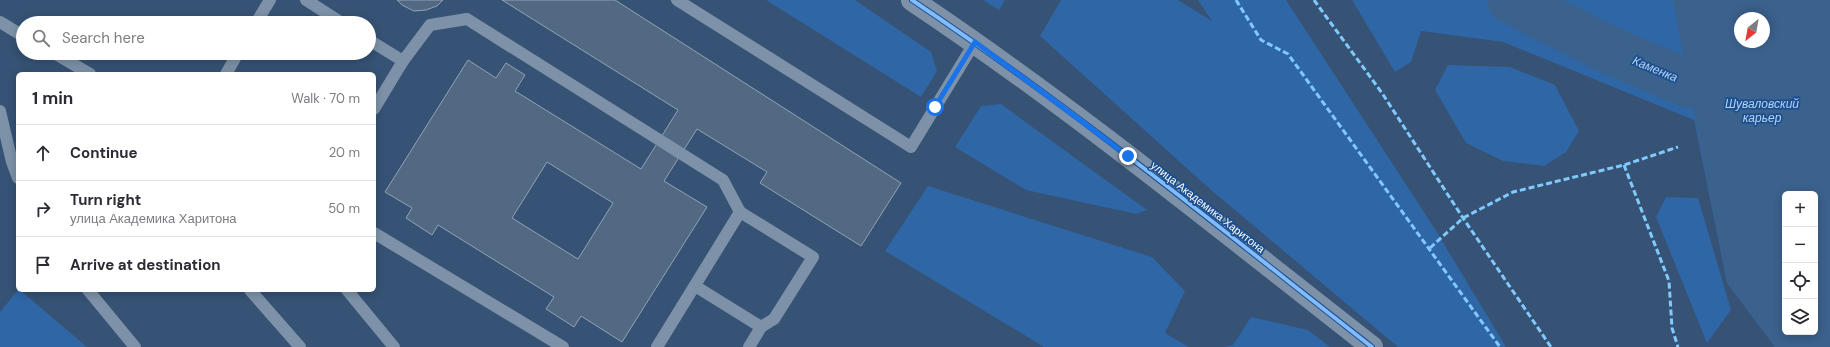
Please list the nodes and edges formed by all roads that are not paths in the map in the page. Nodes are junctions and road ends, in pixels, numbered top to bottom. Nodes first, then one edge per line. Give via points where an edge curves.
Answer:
1 (270, 0) edge
2 (306, 0) edge
3 (677, 0) edge
4 (912, 0) edge
5 (260, 16) edge
6 (331, 16) edge
7 (0, 22) edge
8 (16, 32) edge
9 (975, 42) junction
10 (376, 44) edge
11 (66, 60) edge
12 (236, 60) edge
13 (403, 61) junction
14 (87, 72) edge
15 (232, 72) edge
16 (376, 106) edge
17 (0, 111) edge
18 (16, 173) edge
19 (740, 212) junction
20 (376, 234) edge
21 (695, 286) junction
22 (90, 292) edge
23 (252, 292) edge
24 (349, 292) edge
25 (761, 327) junction
26 (135, 347) edge
27 (300, 347) edge
28 (394, 347) edge
29 (563, 347) edge
30 (656, 347) edge
31 (749, 347) edge
32 (1372, 347) edge

1 - 5 lane
2 - 6 lane
3 - 9 lane via 911,147
4 - 9 street, улица Академика Харитона
7 - 8 lane
9 - 32 street, улица Академика Харитона via 1128,156
10 - 13 lane
11 - 14 lane
12 - 15 lane
13 - 16 lane
13 - 19 lane via 430,25 467,19 723,180
17 - 18 lane
19 - 21 lane
19 - 25 lane via 813,257 774,319
20 - 29 lane
21 - 25 lane
21 - 30 lane
22 - 26 lane
23 - 27 lane
24 - 28 lane
25 - 31 lane

